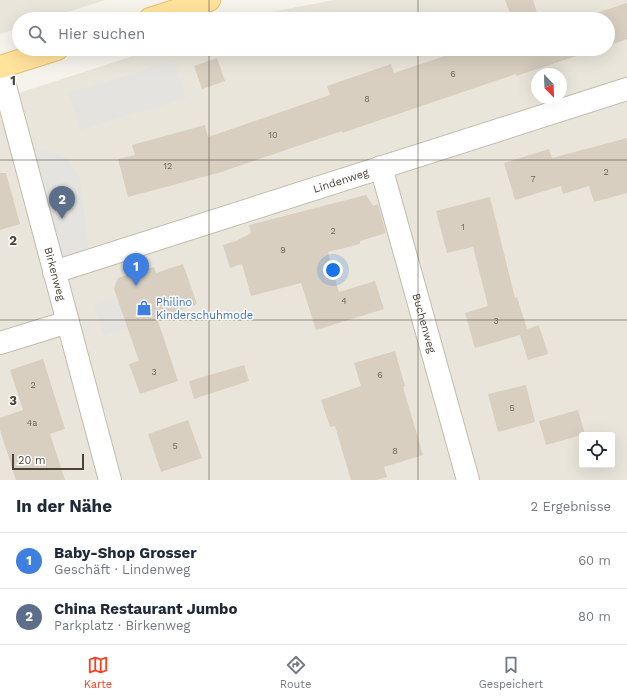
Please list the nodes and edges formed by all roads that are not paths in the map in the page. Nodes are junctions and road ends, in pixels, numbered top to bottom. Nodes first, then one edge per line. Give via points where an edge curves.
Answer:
1 (209, 0) edge
2 (172, 12) edge
3 (35, 56) edge
4 (0, 67) edge
5 (627, 89) edge
6 (381, 167) junction
7 (54, 272) junction
8 (68, 322) junction
9 (0, 343) edge
10 (110, 480) edge
11 (468, 480) edge

1 - 2 main road
3 - 4 main road
4 - 7 street, Birkenweg
5 - 6 street, Lindenweg
6 - 7 street, Lindenweg
6 - 11 street, Buchenweg
7 - 8 street, Birkenweg
8 - 9 street
8 - 10 street, Birkenweg

